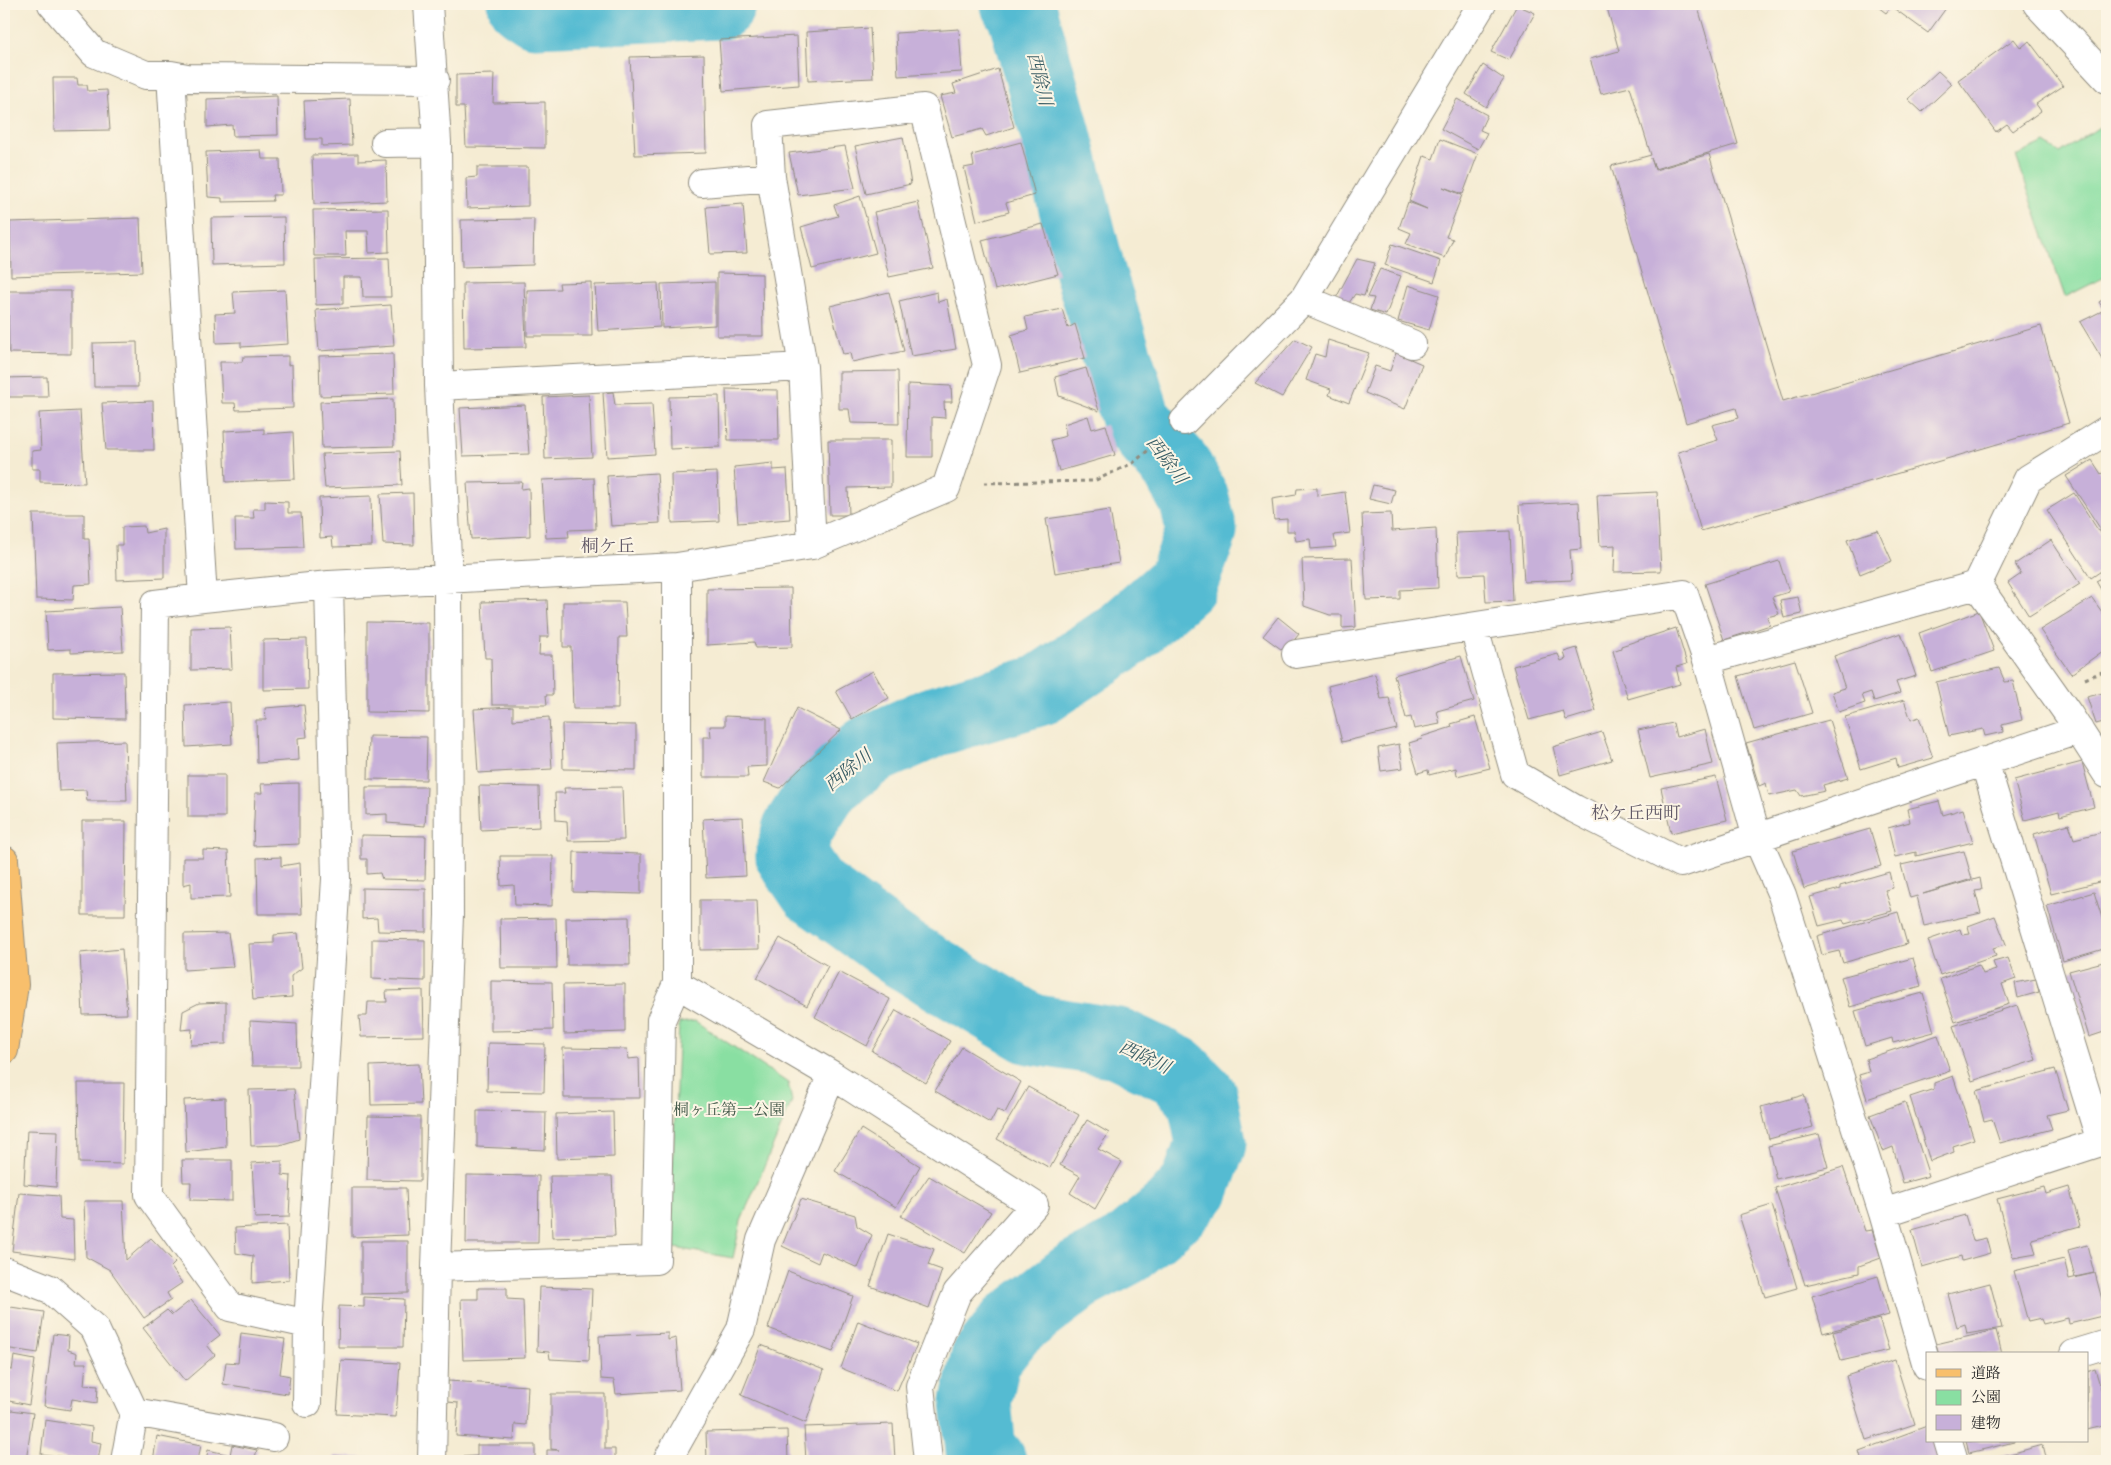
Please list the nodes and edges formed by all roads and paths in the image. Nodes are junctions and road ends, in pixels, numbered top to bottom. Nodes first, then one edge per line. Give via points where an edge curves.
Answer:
1 (52, 4) edge
2 (428, 4) edge
3 (1482, 4) edge
4 (2037, 4) edge
5 (171, 75) junction
6 (2107, 79) edge
7 (434, 80) junction
8 (437, 142) junction
9 (386, 143) dead end
10 (771, 177) junction
11 (702, 183) dead end
12 (1304, 299) junction
13 (1412, 344) dead end
14 (803, 367) junction
15 (439, 386) junction
16 (1184, 421) dead end
17 (2107, 430) edge
18 (1133, 463) dead end
19 (946, 488) junction
20 (812, 545) junction
21 (677, 567) junction
22 (448, 579) junction
23 (329, 585) junction
24 (1977, 585) junction
25 (203, 598) junction
26 (1474, 628) junction
27 (1296, 654) dead end
28 (1707, 660) junction
29 (2079, 730) junction
30 (1984, 761) junction
31 (2107, 774) edge
32 (1757, 838) junction
33 (4, 866) edge
34 (678, 984) junction
35 (4, 1050) edge
36 (832, 1074) junction
37 (2104, 1141) edge
38 (1882, 1213) junction
39 (436, 1267) junction
40 (4, 1271) edge
41 (308, 1324) junction
42 (2107, 1344) edge
43 (2081, 1352) edge
44 (1926, 1363) edge
45 (308, 1403) dead end
46 (134, 1412) junction
47 (274, 1438) dead end
48 (1948, 1442) edge
49 (125, 1461) edge
50 (432, 1461) edge
51 (667, 1461) edge
52 (928, 1461) edge
53 (1954, 1461) edge

1 - 5 street via 94,53 146,76
2 - 7 street
3 - 12 street
4 - 6 street
5 - 7 street via 187,78
5 - 25 street
7 - 8 street
8 - 9 street
8 - 15 street
10 - 11 street
10 - 14 street
10 - 19 street via 768,125 924,108 987,365
12 - 13 street
12 - 16 street
14 - 15 street
14 - 20 street
15 - 22 street
17 - 24 street via 2028,479
18 - 19 path via 1094,481 973,483
19 - 20 street
20 - 21 street
21 - 22 street
21 - 34 street
22 - 23 street
22 - 39 street via 449,915
23 - 25 street
23 - 41 street via 336,879
24 - 28 street
24 - 29 street
25 - 41 street via 155,604 149,1195 230,1307
26 - 27 street
26 - 28 street via 1684,594
26 - 32 street via 1515,774 1681,863
28 - 32 street
29 - 30 street
29 - 31 street
30 - 32 street
30 - 37 street
32 - 38 street via 1782,895
33 - 35 main road via 14,985
34 - 36 street
34 - 39 street via 661,1020 656,1260
36 - 51 street via 761,1240 741,1329
36 - 52 street via 1034,1205 957,1293 920,1386
37 - 38 street
38 - 44 street
39 - 50 street
40 - 46 street via 50,1289 94,1329
41 - 45 street
42 - 43 street
46 - 47 street
46 - 49 street
48 - 53 street

